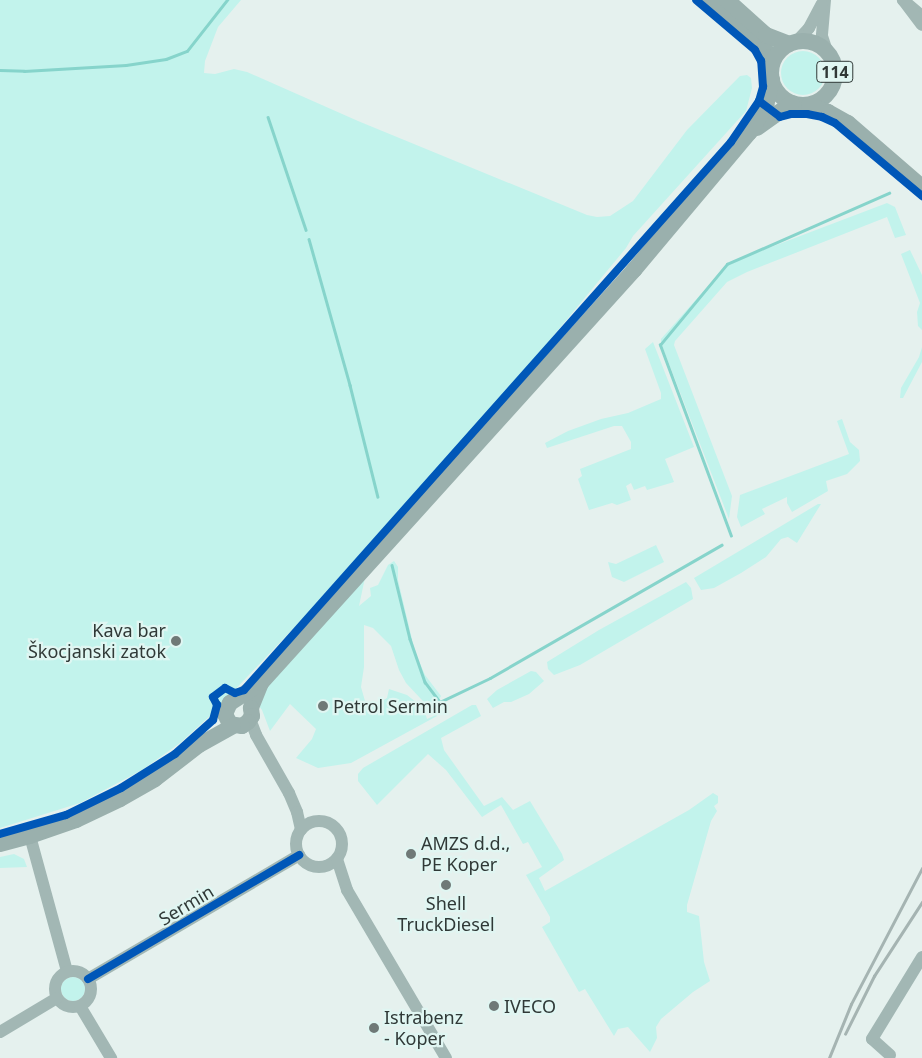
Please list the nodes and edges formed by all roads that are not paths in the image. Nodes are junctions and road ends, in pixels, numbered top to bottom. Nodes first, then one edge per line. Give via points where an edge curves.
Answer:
1 (709, 0) edge
2 (727, 0) edge
3 (825, 0) edge
4 (902, 0) edge
5 (922, 16) edge
6 (922, 25) edge
7 (792, 43) junction
8 (827, 52) junction
9 (771, 75) junction
10 (833, 84) junction
11 (792, 103) junction
12 (809, 105) junction
13 (848, 123) junction
14 (750, 132) junction
15 (922, 187) edge
16 (239, 716) junction
17 (289, 793) junction
18 (317, 821) junction
19 (301, 830) junction
20 (30, 836) junction
21 (0, 844) edge
22 (299, 855) junction
23 (337, 859) junction
24 (325, 867) junction
25 (347, 890) junction
26 (922, 957) edge
27 (67, 972) junction
28 (88, 979) junction
29 (57, 998) junction
30 (80, 1006) junction
31 (0, 1032) edge
32 (890, 1055) dead end
33 (111, 1058) edge
34 (446, 1058) edge

1 - 9 main road via 765,49 770,57
2 - 7 main road, 114 via 766,35
3 - 7 street via 809,28
3 - 8 street via 822,36
4 - 5 street
4 - 6 street
7 - 8 main road, 114 via 816,44
7 - 9 main road via 777,54
8 - 10 main road, 114 via 835,70
9 - 11 main road via 779,94
9 - 14 main road via 770,93 764,110
10 - 12 main road, 114 via 824,97
10 - 13 main road, 114 via 838,106
11 - 12 main road, 114
11 - 14 main road
12 - 13 main road, 114
13 - 15 main road, 114
14 - 16 main road via 634,270 261,683
16 - 17 street
16 - 20 main road via 155,779 76,820
17 - 18 street
17 - 19 street
18 - 19 street
18 - 23 street via 328,823 340,834 343,845
19 - 22 street via 296,842
20 - 21 main road
20 - 27 street
22 - 24 street via 310,866
22 - 28 street, Sermin
23 - 24 street
23 - 25 street
24 - 25 street
25 - 34 street
26 - 32 street via 872,1039
27 - 28 street via 77,971
27 - 29 street via 56,982
28 - 30 street via 90,995
29 - 30 street via 64,1005
29 - 31 street
30 - 33 street

